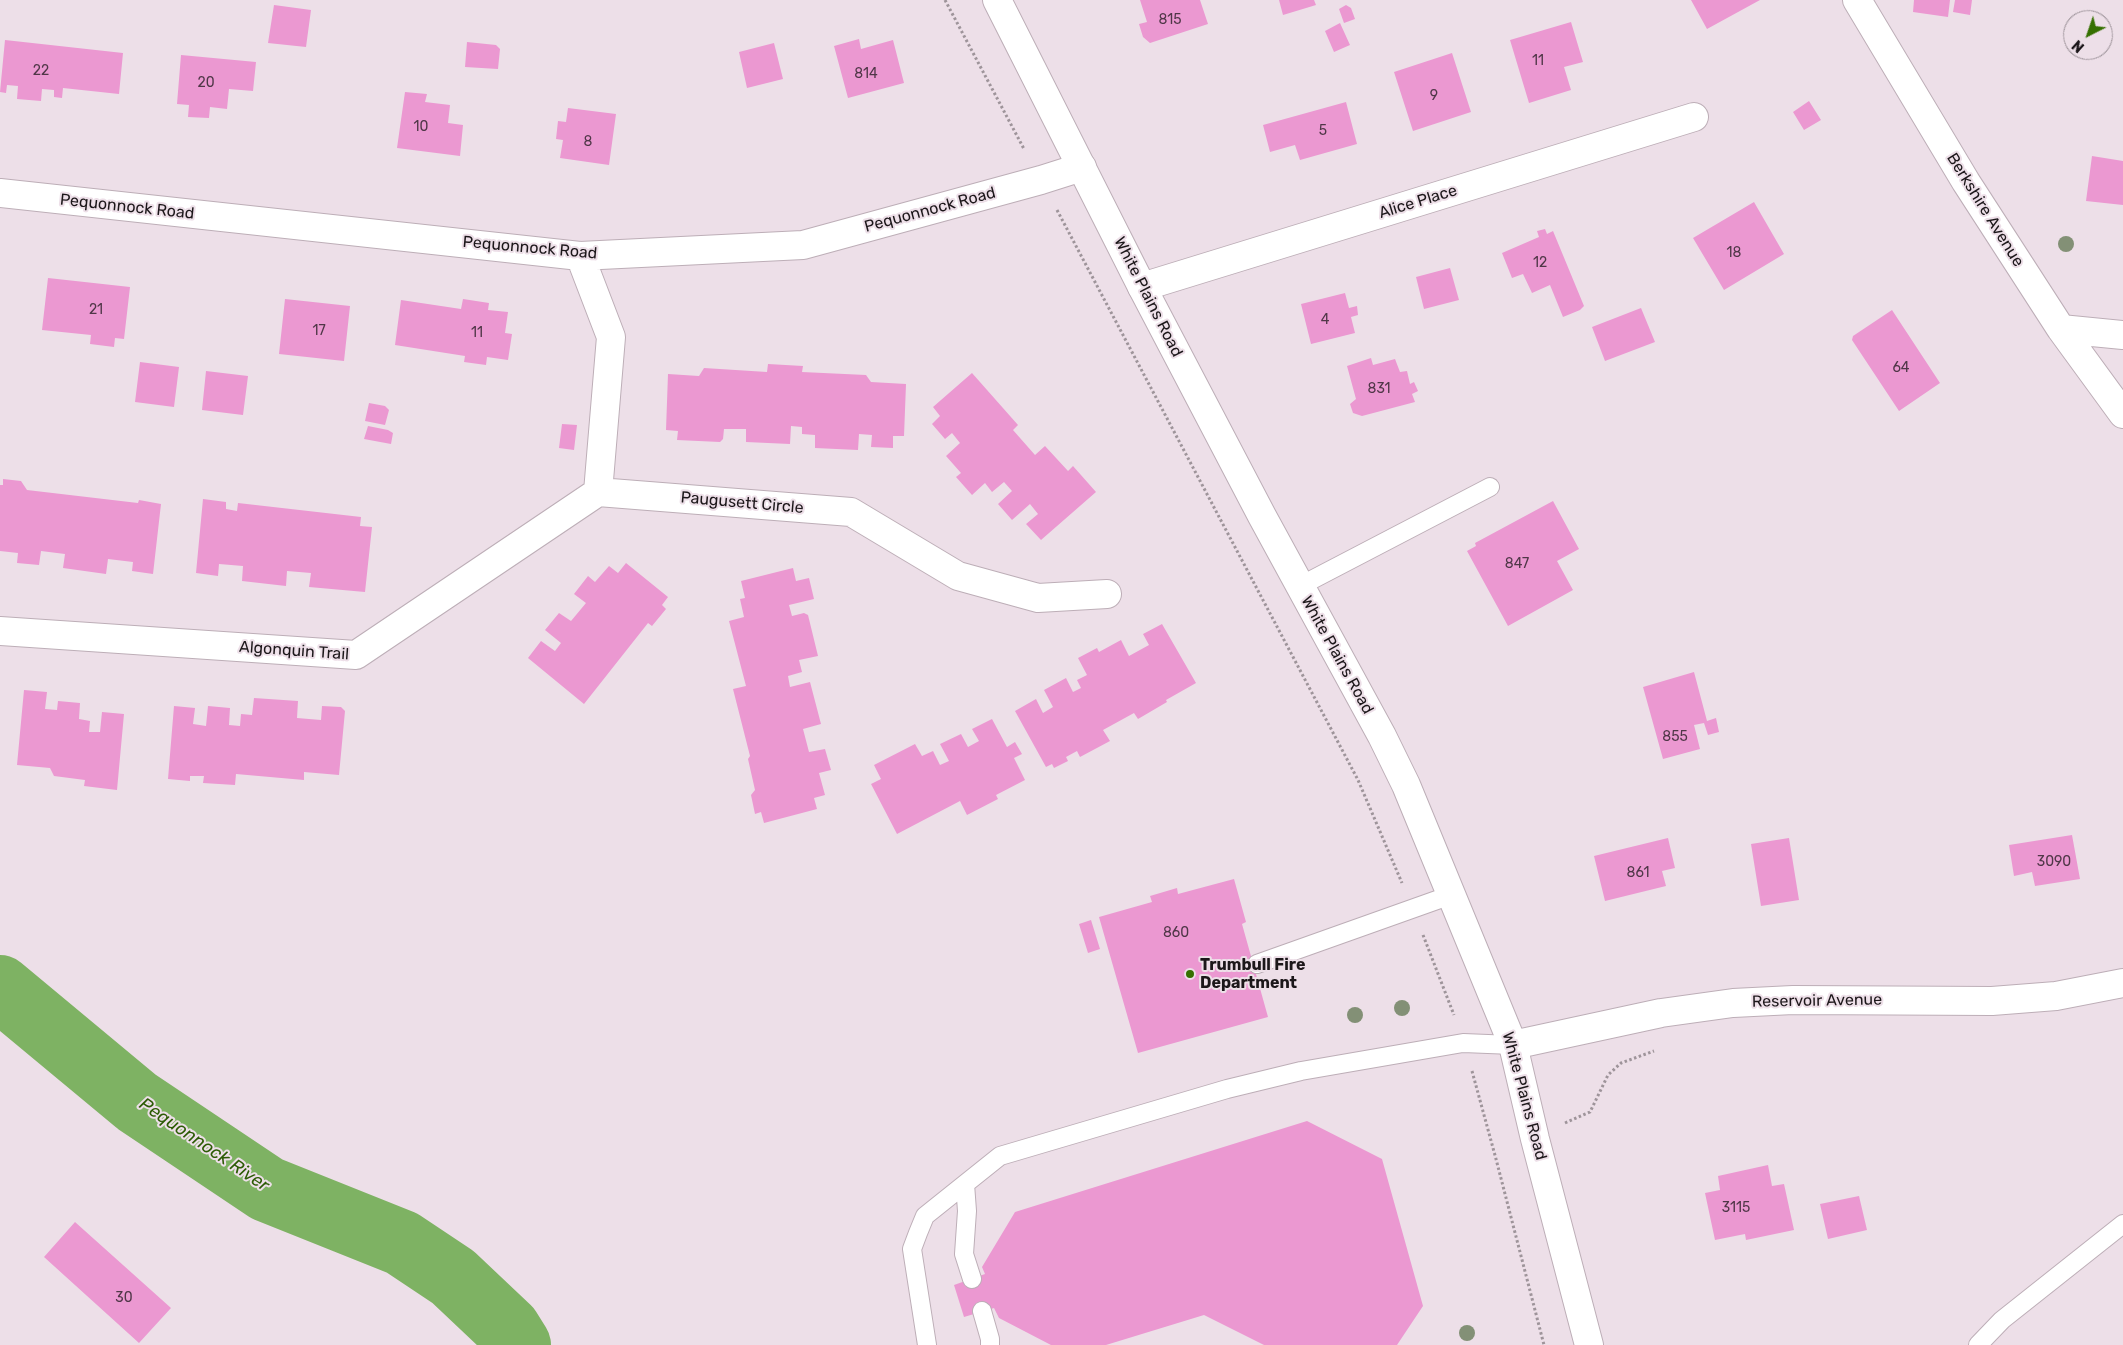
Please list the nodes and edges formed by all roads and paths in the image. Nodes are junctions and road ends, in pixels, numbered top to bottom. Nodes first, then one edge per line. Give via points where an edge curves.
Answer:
1 (945, 0) edge
2 (997, 0) edge
3 (1857, 0) edge
4 (1694, 117) dead end
5 (1082, 167) junction
6 (1041, 180) junction
7 (0, 193) edge
8 (580, 256) junction
9 (1142, 288) junction
10 (2061, 329) junction
11 (2123, 335) edge
12 (2123, 414) edge
13 (1490, 487) dead end
14 (598, 492) junction
15 (1300, 586) junction
16 (1107, 594) dead end
17 (0, 631) edge
18 (1451, 895) junction
19 (1412, 908) junction
20 (1257, 964) dead end
21 (2123, 983) edge
22 (1464, 1043) junction
23 (1513, 1045) junction
24 (1656, 1050) dead end
25 (1585, 1113) dead end
26 (1501, 1157) dead end
27 (1496, 1159) junction
28 (965, 1184) junction
29 (2123, 1224) edge
30 (972, 1279) dead end
31 (982, 1311) dead end
32 (927, 1345) edge
33 (990, 1345) edge
34 (1544, 1345) edge
35 (1589, 1345) edge
36 (1978, 1345) edge

1 - 6 path
2 - 5 street, White Plains Road
3 - 10 street, Berkshire Avenue via 1966,182
4 - 9 street, Alice Place
5 - 6 street, Pequonnock Road
5 - 9 street, White Plains Road
6 - 8 street, Pequonnock Road via 803,245
6 - 19 path via 1358,780
7 - 8 street, Pequonnock Road
8 - 14 street via 611,336
9 - 15 street, White Plains Road
10 - 11 street
10 - 12 street, Berkshire Avenue
13 - 15 lane
14 - 16 street, Paugusett Circle via 851,512 958,576 1038,598
14 - 17 street, Algonquin Trail via 356,655
15 - 18 street, White Plains Road via 1406,785
18 - 19 lane
18 - 23 street, White Plains Road
19 - 20 lane
19 - 22 path
21 - 23 street, Reservoir Avenue via 2056,996 1992,1001 1793,1000 1733,1003 1661,1013
22 - 23 lane
22 - 27 path
22 - 28 lane via 1301,1071 1227,1089 1000,1156
23 - 35 street, White Plains Road
24 - 25 path via 1629,1059 1614,1069 1590,1112
26 - 27 path
27 - 34 path
28 - 30 lane via 964,1254
28 - 32 lane via 925,1216 912,1249
29 - 36 lane via 2002,1320
31 - 33 lane

